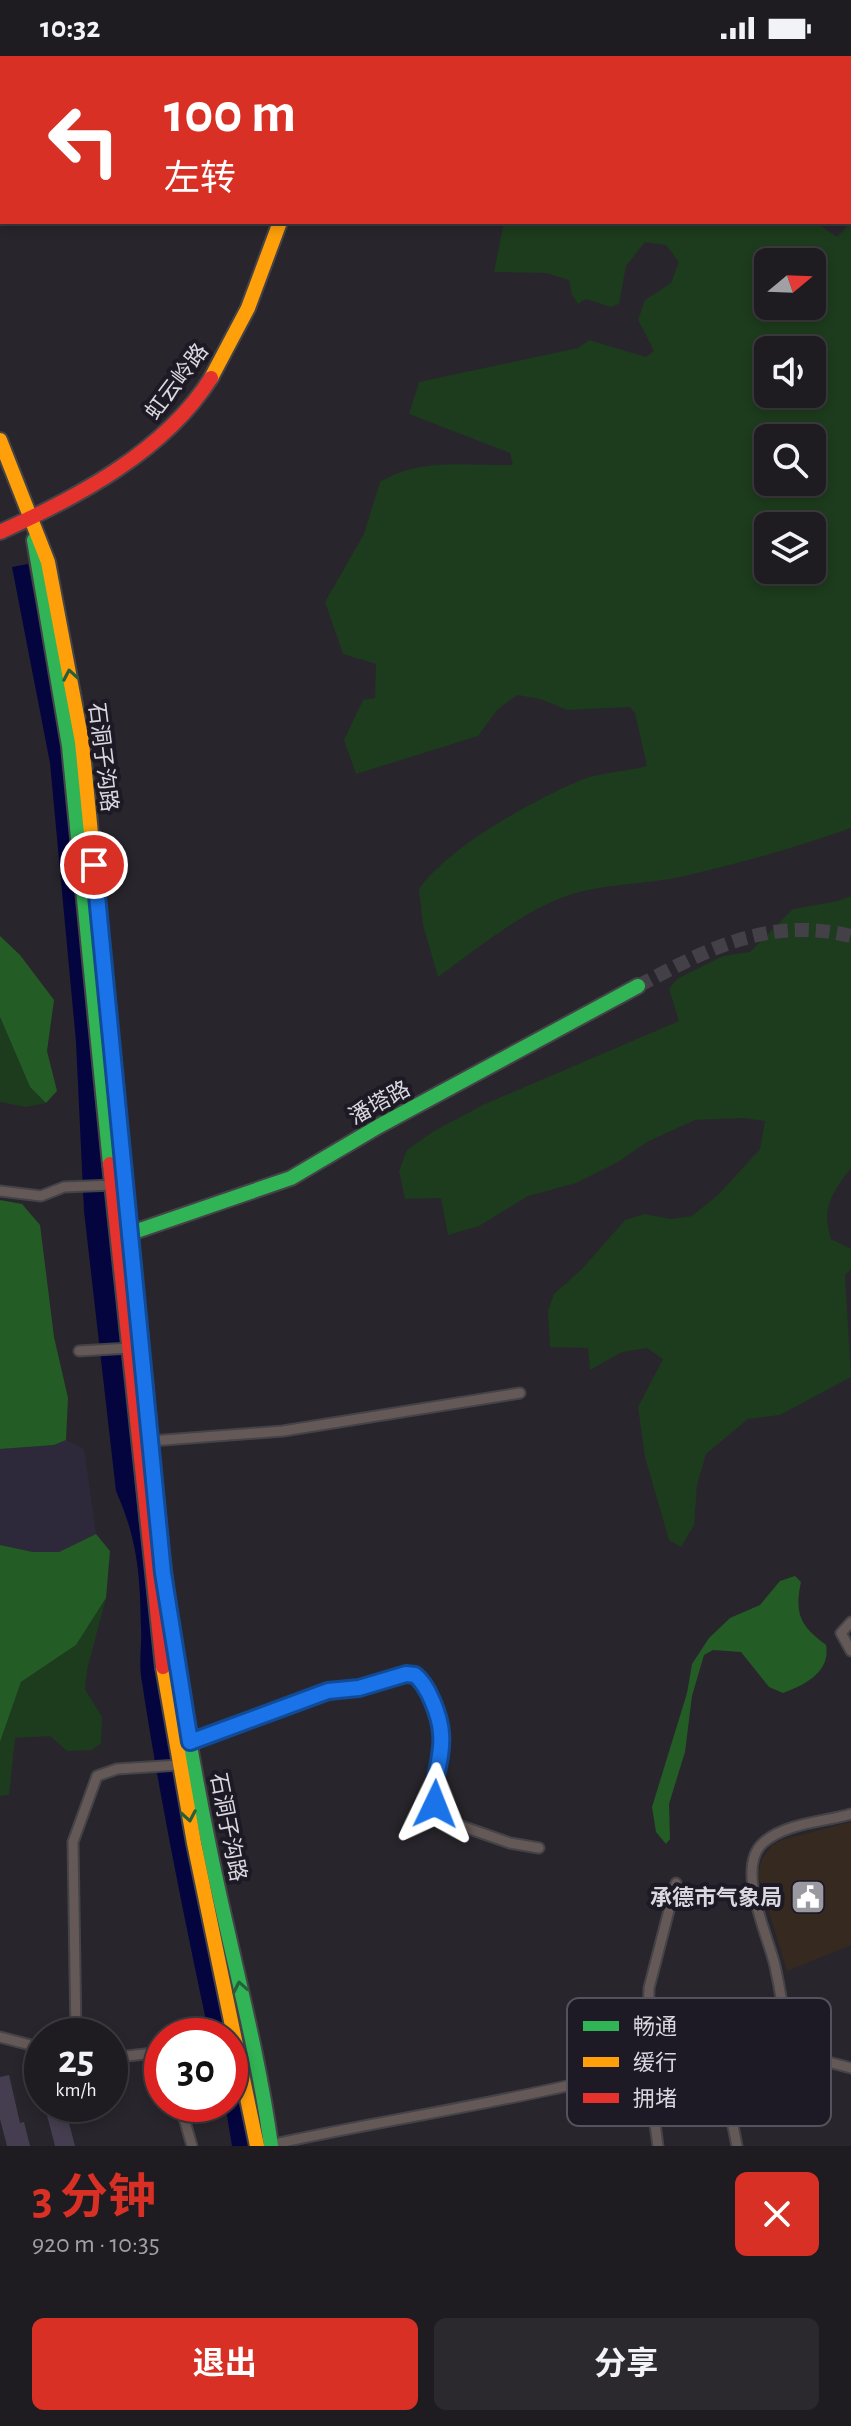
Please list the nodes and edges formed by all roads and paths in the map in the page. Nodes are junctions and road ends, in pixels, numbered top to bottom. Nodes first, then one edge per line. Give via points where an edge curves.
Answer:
1 (279, 224) edge
2 (0, 440) edge
3 (32, 516) junction
4 (0, 532) edge
5 (638, 986) tunnel mouth
6 (111, 1185) junction
7 (0, 1191) edge
8 (131, 1233) junction
9 (127, 1348) junction
10 (79, 1351) dead end
11 (520, 1393) dead end
12 (151, 1441) junction
13 (851, 1622) edge
14 (851, 1651) edge
15 (190, 1742) junction
16 (178, 1765) junction
17 (851, 1814) edge
18 (539, 1848) dead end
19 (676, 1883) dead end
20 (649, 1998) edge
21 (779, 1998) edge
22 (76, 2018) edge
23 (229, 2018) edge
24 (0, 2037) edge
25 (24, 2043) edge
26 (831, 2063) edge
27 (851, 2068) edge
28 (567, 2086) edge
29 (248, 2088) edge
30 (185, 2122) edge
31 (655, 2126) edge
32 (733, 2126) edge
33 (192, 2146) edge
34 (266, 2146) edge
35 (658, 2146) edge
36 (737, 2146) edge

1 - 3 main road, 虹云岭路 via 256,292 201,392 165,434 129,463
2 - 3 main road, 石洞子沟路
3 - 4 main road, 虹云岭路
3 - 6 main road, 石洞子沟路 via 69,746
8 -> 3 main road, 石洞子沟路 via 82,742 48,562
5 - 8 main road, 潘塔路 via 291,1178
6 - 7 street via 64,1187 41,1196
6 - 9 main road, 石洞子沟路
8 - 12 main road, 石洞子沟路
9 - 10 street
9 - 16 main road, 石洞子沟路
11 - 12 street via 283,1431
12 - 15 main road, 石洞子沟路 via 163,1573
13 - 14 street via 841,1633
15 - 18 street via 328,1691 415,1675 441,1733 432,1790 444,1820
34 -> 15 main road, 石洞子沟路
16 - 22 street via 117,1769 97,1776 75,1835
16 -> 23 main road, 石洞子沟路
17 - 21 street via 785,1831 762,1843 754,1857 753,1890
19 - 20 street
24 - 25 street
26 - 27 street
28 - 34 street
29 - 34 main road, 石洞子沟路
30 - 33 street
31 - 35 street
32 - 36 street

